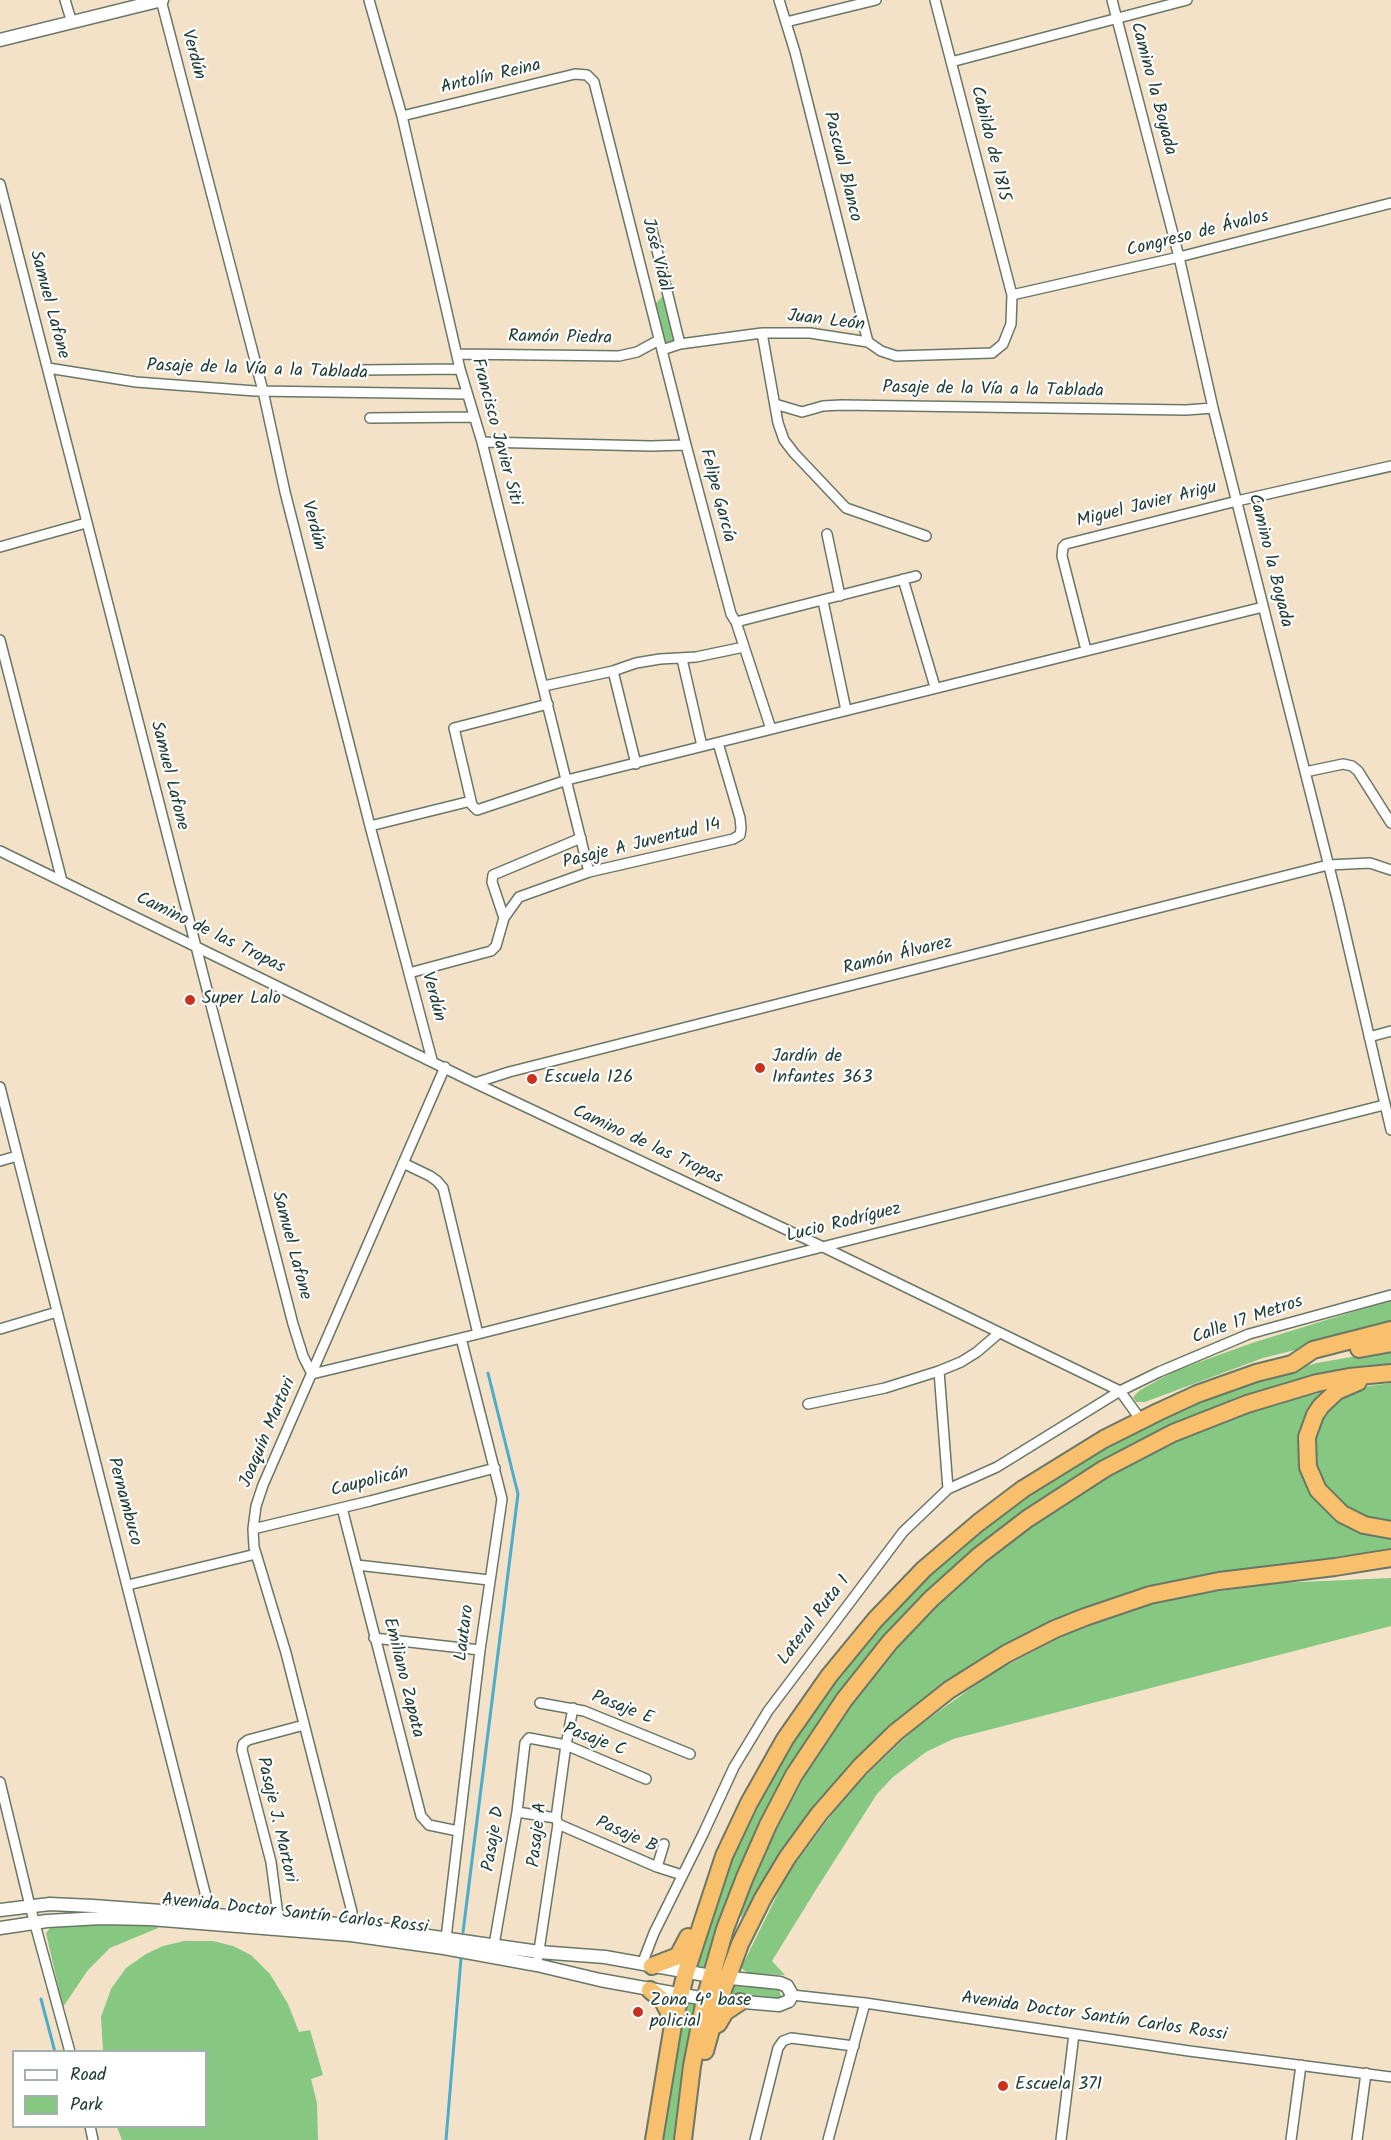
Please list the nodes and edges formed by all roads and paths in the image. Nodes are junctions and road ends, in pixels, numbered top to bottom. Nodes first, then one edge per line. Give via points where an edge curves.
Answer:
1 (65, 0) edge
2 (161, 0) edge
3 (369, 0) edge
4 (779, 0) edge
5 (876, 0) edge
6 (935, 0) edge
7 (1112, 0) edge
8 (1187, 0) edge
9 (1117, 20) junction
10 (786, 22) junction
11 (72, 23) junction
12 (0, 40) edge
13 (951, 62) junction
14 (587, 75) joint
15 (402, 116) junction
16 (0, 184) edge
17 (1391, 203) edge
18 (652, 230) dead end
19 (1179, 257) junction
20 (1012, 295) junction
21 (762, 333) junction
22 (659, 340) junction
23 (868, 342) junction
24 (680, 344) junction
25 (662, 350) junction
26 (457, 354) junction
27 (48, 368) junction
28 (460, 369) junction
29 (361, 370) dead end
30 (263, 391) junction
31 (467, 394) junction
32 (775, 404) junction
33 (1213, 408) junction
34 (474, 417) junction
35 (370, 418) dead end
36 (482, 442) junction
37 (686, 445) junction
38 (1391, 466) edge
39 (1237, 501) junction
40 (86, 523) junction
41 (828, 534) dead end
42 (926, 536) dead end
43 (0, 547) edge
44 (916, 576) dead end
45 (903, 579) junction
46 (840, 596) junction
47 (823, 601) junction
48 (1263, 607) junction
49 (736, 622) junction
50 (0, 640) edge
51 (744, 647) junction
52 (1086, 650) junction
53 (682, 659) junction
54 (612, 671) junction
55 (543, 686) junction
56 (935, 687) junction
57 (548, 704) junction
58 (846, 710) junction
59 (771, 729) junction
60 (718, 743) junction
61 (702, 746) junction
62 (636, 764) junction
63 (1305, 772) junction
64 (567, 780) junction
65 (474, 806) junction
66 (1391, 823) edge
67 (370, 826) junction
68 (581, 838) junction
69 (0, 851) edge
70 (1328, 865) junction
71 (1391, 870) edge
72 (589, 872) junction
73 (62, 881) junction
74 (504, 918) junction
75 (194, 945) junction
76 (409, 973) junction
77 (1391, 1031) edge
78 (1369, 1037) junction
79 (432, 1060) junction
80 (445, 1067) junction
81 (476, 1083) junction
82 (0, 1087) edge
83 (1384, 1105) junction
84 (1391, 1130) edge
85 (17, 1156) junction
86 (0, 1161) edge
87 (403, 1163) junction
88 (821, 1246) junction
89 (1391, 1295) edge
90 (57, 1312) junction
91 (0, 1329) edge
92 (1391, 1330) edge
93 (999, 1333) junction
94 (478, 1334) junction
95 (461, 1338) junction
96 (1391, 1344) edge
97 (1292, 1364) junction
98 (939, 1371) junction
99 (1390, 1373) edge
100 (312, 1374) junction
101 (1120, 1391) junction
102 (808, 1404) dead end
103 (1141, 1419) junction
104 (495, 1468) junction
105 (948, 1489) junction
106 (342, 1508) junction
107 (253, 1529) junction
108 (1391, 1530) edge
109 (256, 1554) junction
110 (1391, 1558) edge
111 (357, 1565) junction
112 (1335, 1567) junction
113 (1391, 1569) edge
114 (489, 1580) junction
115 (128, 1585) junction
116 (374, 1638) junction
117 (480, 1650) junction
118 (540, 1703) dead end
119 (573, 1708) junction
120 (304, 1725) junction
121 (529, 1738) joint
122 (566, 1745) junction
123 (690, 1754) dead end
124 (646, 1779) dead end
125 (0, 1782) edge
126 (517, 1812) junction
127 (557, 1821) junction
128 (458, 1831) junction
129 (664, 1844) dead end
130 (657, 1868) junction
131 (682, 1875) junction
132 (30, 1906) junction
133 (93, 1906) junction
134 (0, 1910) edge
135 (212, 1920) junction
136 (701, 1921) junction
137 (35, 1922) junction
138 (280, 1925) junction
139 (0, 1928) edge
140 (351, 1930) junction
141 (446, 1938) junction
142 (494, 1945) junction
143 (539, 1952) junction
144 (605, 1956) junction
145 (537, 1965) junction
146 (647, 1965) junction
147 (686, 1972) junction
148 (719, 1977) junction
149 (600, 1980) junction
150 (650, 1990) junction
151 (680, 1995) junction
152 (792, 1995) junction
153 (712, 2000) junction
154 (740, 2002) junction
155 (865, 2003) junction
156 (673, 2025) junction
157 (710, 2030) junction
158 (1074, 2034) junction
159 (854, 2046) junction
160 (69, 2050) edge
161 (1301, 2065) junction
162 (1366, 2073) junction
163 (1391, 2077) edge
164 (654, 2140) edge
165 (684, 2140) edge
166 (755, 2140) edge
167 (828, 2140) edge
168 (1061, 2140) edge
169 (1291, 2140) edge
170 (1357, 2140) edge

1 - 11 street
2 - 11 street
2 - 30 street, Verdún
3 - 15 street, Francisco Javier Siti
4 - 10 street, Pascual Blanco
5 - 10 street
6 - 13 street, Cabildo de 1815
7 - 9 street, Camino la Boyada
8 - 9 street
9 - 13 street
9 - 19 street, Camino la Boyada
10 - 23 street, Pascual Blanco
11 - 12 street
13 - 20 street, Cabildo de 1815
14 - 15 street, Antolín Reina
14 - 22 street, José Vidal via 596,88
15 - 26 street, Francisco Javier Siti
16 - 27 street, Samuel Lafone
17 - 19 street, Congreso de Ávalos
18 - 24 street, José Vidal
19 - 20 street, Congreso de Ávalos
19 - 33 street, Camino la Boyada
20 - 23 street, Juan León via 1009,333 992,353 896,356
21 - 23 street, Juan León via 810,333
21 - 24 street, Juan León
21 - 32 street
22 - 25 street, José Vidal
22 - 26 street, Ramón Piedra via 638,352 619,356
24 - 25 street, Juan León
25 - 37 street, José Vidal
26 - 28 street, Francisco Javier Siti
27 - 30 street, Pasaje de la Vía a la Tablada via 136,382
27 - 40 street, Samuel Lafone
28 - 29 street
28 - 31 street, Francisco Javier Siti
30 - 31 street, Pasaje de la Vía a la Tablada
30 - 67 street, Verdún
31 - 34 street, Francisco Javier Siti
32 - 33 street, Pasaje de la Vía a la Tablada via 802,412 841,405
32 - 42 street via 784,441 846,508
33 - 39 street, Camino la Boyada
34 - 35 street
34 - 36 street, Francisco Javier Siti
36 - 37 street, Felipe García
36 - 55 street, Francisco Javier Siti
37 - 49 street, Felipe García
38 - 39 street, Miguel Javier Arigu
39 - 48 street, Camino la Boyada
39 - 52 street, Miguel Javier Arigu via 1070,542 1063,547
40 - 43 street
40 - 75 street, Samuel Lafone
41 - 46 street
44 - 45 street
45 - 46 street
45 - 56 street
46 - 47 street
47 - 49 street
47 - 58 street
48 - 52 street
48 - 63 street, Camino la Boyada
49 - 51 street, Felipe García
50 - 73 street
51 - 53 street
51 - 59 street, Felipe García
52 - 56 street
53 - 54 street via 636,663
53 - 61 street
54 - 55 street
54 - 62 street
55 - 57 street, Francisco Javier Siti
56 - 58 street
57 - 64 street, Francisco Javier Siti
57 - 65 street via 454,728
58 - 59 street
59 - 60 street
60 - 61 street
60 - 72 street, Pasaje A Juventud 14 via 740,818 740,835
61 - 62 street
62 - 64 street
63 - 66 street via 1343,764 1352,766
63 - 70 street, Camino la Boyada
64 - 65 street
64 - 68 street, Francisco Javier Siti
65 - 67 street
67 - 76 street, Verdún
68 - 72 street, Francisco Javier Siti
68 - 74 street via 493,875
69 - 73 street, Camino de las Tropas
70 - 71 street via 1370,863
70 - 78 street, Camino la Boyada
70 - 81 street, Ramón Álvarez
72 - 74 street, Pasaje A Juventud 14 via 517,898
73 - 75 street, Camino de las Tropas
74 - 76 street via 491,951
75 - 79 street, Camino de las Tropas
75 - 100 street, Samuel Lafone via 293,1324
76 - 79 street, Verdún
77 - 78 street
78 - 83 street, Camino la Boyada
79 - 80 street, Camino de las Tropas
80 - 81 street, Camino de las Tropas
80 - 87 street, Joaquín Martori
81 - 88 street, Camino de las Tropas
82 - 85 street, Pernambuco
83 - 84 street, Camino la Boyada
83 - 88 street, Lucio Rodríguez
85 - 86 street
85 - 90 street, Pernambuco
87 - 94 street via 437,1180 442,1188
87 - 100 street, Joaquín Martori
88 - 93 street, Camino de las Tropas
88 - 94 street, Lucio Rodríguez
89 - 101 street, Calle 17 Metros via 1249,1334
90 - 91 street
90 - 115 street, Pernambuco
92 - 97 highway via 1313,1350
93 - 98 street via 977,1352
93 - 101 street, Camino de las Tropas
94 - 95 street, Lucio Rodríguez
95 - 100 street, Lucio Rodríguez
95 - 104 street, Lautaro
96 - 97 highway
97 - 103 highway via 1197,1394
98 - 102 street via 885,1388
98 - 105 street
99 - 108 highway via 1353,1383 1328,1398 1310,1425 1306,1446 1312,1479 1326,1500 1353,1520
99 - 148 highway via 1317,1383 1247,1404 1150,1444 1083,1481 1027,1519 931,1599 890,1642 844,1700 794,1775 745,1877 725,1929
100 - 107 street, Joaquín Martori via 263,1485
101 - 103 street, Camino de las Tropas
101 - 105 street, Lateral Ruta 1 via 997,1467
103 - 136 highway via 1014,1495 943,1552 875,1620 785,1739 724,1856
104 - 106 street, Caupolicán
104 - 114 street, Lautaro via 502,1499
105 - 131 street, Lateral Ruta 1 via 903,1532 768,1711 734,1767
106 - 107 street, Caupolicán
106 - 111 street, Emiliano Zapata
107 - 109 street, Joaquín Martori
109 - 115 street
109 - 120 street, Joaquín Martori
110 - 112 highway
111 - 114 street
111 - 116 street, Emiliano Zapata
112 - 113 highway via 1356,1571
112 - 148 highway via 1238,1578 1150,1595 1055,1629 966,1678 896,1732 819,1814 787,1858
114 - 117 street, Lautaro
115 - 135 street, Pernambuco
116 - 117 street
116 - 128 street, Emiliano Zapata via 421,1816 429,1825
117 - 128 street, Lautaro
118 - 119 street, Pasaje E
119 - 122 street, Pasaje A
119 - 123 street, Pasaje E
120 - 138 street, Pasaje J. Martori via 243,1744 271,1862
120 - 140 street, Joaquín Martori via 352,1912
121 - 122 street, Pasaje C
121 - 126 street, Pasaje D via 525,1743
122 - 124 street, Pasaje C
122 - 127 street, Pasaje A
125 - 132 street
126 - 127 street, Pasaje B
126 - 142 street, Pasaje D
127 - 130 street, Pasaje B
127 - 143 street, Pasaje A
128 - 141 street, Lautaro
129 - 130 street
130 - 131 street, Pasaje B
131 - 146 street, Lateral Ruta 1 via 654,1933
132 - 133 street, Avenida Doctor Santín Carlos Rossi
132 - 134 street, Avenida Doctor Santín Carlos Rossi
132 - 137 street
133 - 135 street, Avenida Doctor Santín Carlos Rossi
133 - 137 street via 83,1911 45,1915
135 - 137 street, Avenida Doctor Santín Carlos Rossi via 101,1918
135 - 138 street, Avenida Doctor Santín Carlos Rossi
136 - 146 highway via 691,1930 678,1956
136 - 147 highway
137 - 139 street, Avenida Doctor Santín Carlos Rossi
137 - 160 street
138 - 140 street, Avenida Doctor Santín Carlos Rossi
140 - 141 street, Avenida Doctor Santín Carlos Rossi
140 - 145 street, Avenida Doctor Santín Carlos Rossi
141 - 142 street, Avenida Doctor Santín Carlos Rossi
142 - 143 street, Avenida Doctor Santín Carlos Rossi
143 - 144 street, Avenida Doctor Santín Carlos Rossi
143 - 145 street, Pasaje A
144 - 146 street, Avenida Doctor Santín Carlos Rossi
144 - 149 street via 598,1967
145 - 149 street, Avenida Doctor Santín Carlos Rossi
146 - 147 street, Avenida Doctor Santín Carlos Rossi
147 - 148 street, Avenida Doctor Santín Carlos Rossi
147 - 151 highway
148 - 152 street, Avenida Doctor Santín Carlos Rossi via 780,1983
148 - 153 highway
149 - 150 street, Avenida Doctor Santín Carlos Rossi
150 - 151 street, Avenida Doctor Santín Carlos Rossi
150 - 156 highway via 668,2008
151 - 153 street, Avenida Doctor Santín Carlos Rossi
151 - 156 highway
152 - 154 street, Avenida Doctor Santín Carlos Rossi via 779,2005
152 - 155 street, Avenida Doctor Santín Carlos Rossi
153 - 154 street, Avenida Doctor Santín Carlos Rossi
153 - 157 highway
153 - 165 highway via 692,2066
154 - 157 highway
155 - 158 street, Avenida Doctor Santín Carlos Rossi
155 - 159 street
156 - 164 highway
157 - 165 highway
158 - 161 street, Avenida Doctor Santín Carlos Rossi
158 - 168 street
159 - 166 street via 791,2038 783,2041
159 - 167 street
161 - 162 street, Avenida Doctor Santín Carlos Rossi
161 - 169 street
162 - 163 street, Avenida Doctor Santín Carlos Rossi
162 - 170 street

